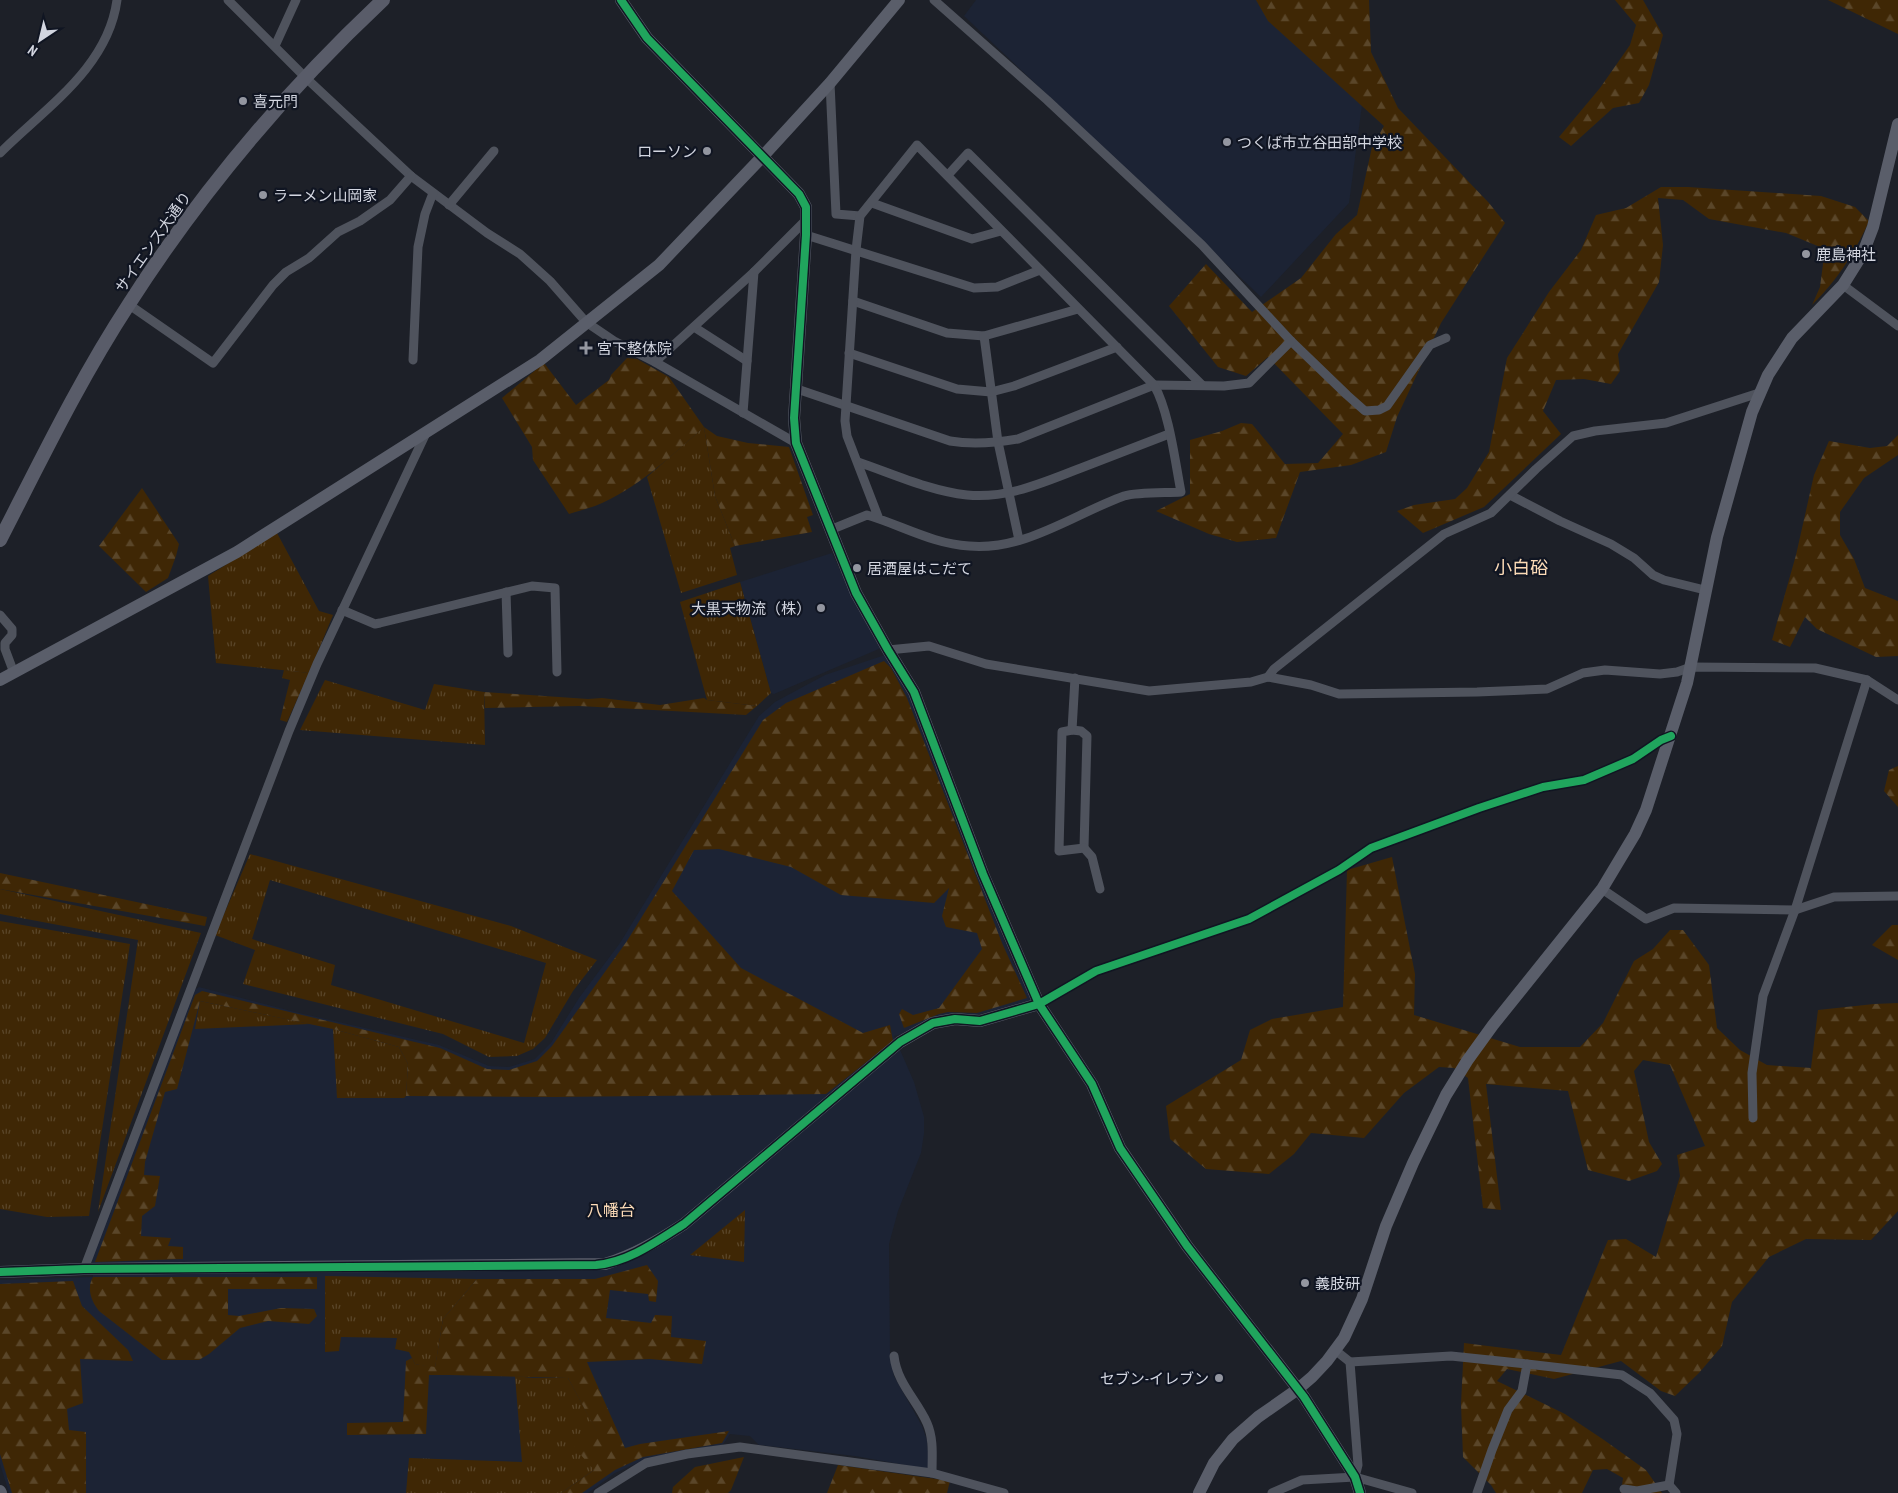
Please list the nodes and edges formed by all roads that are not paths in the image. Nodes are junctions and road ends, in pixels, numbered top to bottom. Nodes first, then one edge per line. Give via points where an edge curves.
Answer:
1 (117, 0) edge
2 (228, 0) edge
3 (296, 0) edge
4 (383, 0) edge
5 (621, 0) edge
6 (899, 0) edge
7 (934, 0) edge
8 (274, 46) junction
9 (306, 78) junction
10 (830, 83) junction
11 (1898, 124) edge
12 (494, 151) dead end
13 (0, 153) edge
14 (762, 156) junction
15 (1894, 160) edge
16 (948, 175) junction
17 (410, 176) junction
18 (433, 193) junction
19 (872, 203) junction
20 (449, 206) junction
21 (860, 216) junction
22 (806, 220) junction
23 (1001, 231) junction
24 (806, 235) junction
25 (856, 250) junction
26 (1040, 270) junction
27 (754, 272) junction
28 (1844, 285) junction
29 (852, 301) junction
30 (128, 304) junction
31 (1078, 309) junction
32 (586, 322) junction
33 (1898, 326) edge
34 (694, 327) junction
35 (984, 336) junction
36 (1446, 338) dead end
37 (1291, 341) junction
38 (1117, 347) junction
39 (848, 353) junction
40 (413, 360) dead end
41 (747, 361) junction
42 (655, 362) junction
43 (1154, 385) junction
44 (1202, 385) junction
45 (797, 389) junction
46 (991, 392) junction
47 (1759, 393) junction
48 (845, 405) junction
49 (743, 413) junction
50 (426, 433) junction
51 (1169, 434) junction
52 (998, 442) junction
53 (796, 443) junction
54 (858, 462) junction
55 (1008, 493) junction
56 (1510, 495) junction
57 (879, 519) junction
58 (830, 530) junction
59 (0, 540) edge
60 (1019, 540) junction
61 (1705, 590) junction
62 (506, 592) junction
63 (342, 610) junction
64 (0, 615) edge
65 (888, 650) junction
66 (508, 653) dead end
67 (1691, 667) junction
68 (557, 672) dead end
69 (14, 673) junction
70 (1268, 677) junction
71 (1075, 678) junction
72 (0, 680) edge
73 (1867, 680) junction
74 (1898, 700) edge
75 (1072, 730) junction
76 (1671, 736) junction
77 (1084, 848) junction
78 (1100, 889) dead end
79 (1602, 889) junction
80 (1898, 896) edge
81 (1795, 910) junction
82 (1039, 1004) junction
83 (1753, 1118) dead end
84 (84, 1269) junction
85 (0, 1272) edge
86 (1335, 1350) junction
87 (894, 1356) dead end
88 (1350, 1362) junction
89 (1527, 1364) junction
90 (1298, 1389) junction
91 (932, 1473) junction
92 (1355, 1477) junction
93 (1669, 1485) junction
94 (1624, 1489) dead end
95 (598, 1493) edge
96 (1004, 1493) edge
97 (1199, 1493) edge
98 (1272, 1493) edge
99 (1360, 1493) edge
100 (1412, 1493) edge
101 (1477, 1493) edge
102 (1676, 1493) edge

1 - 13 street via 115,17 103,44 79,79
2 - 8 street
3 - 8 street
4 - 9 main road, サイエンス大通り
5 - 14 street via 647,38
6 - 10 street
7 - 37 street via 1202,245
8 - 9 street
9 - 17 street
9 - 30 main road, サイエンス大通り via 222,175
10 - 14 street
10 - 21 street via 836,214
11 - 15 street
12 - 20 street
14 - 22 street via 799,194 806,207
14 - 32 street via 659,265
15 - 28 street via 1863,254
16 - 19 street via 917,144
16 - 23 street
16 - 44 street via 968,153
17 - 18 street
17 - 30 street via 390,200 338,232 309,258 286,272 213,363
18 - 20 street
18 - 40 street via 418,247
19 - 21 street
19 - 23 street via 972,239
20 - 32 street via 520,254 550,281
21 - 25 street
22 - 24 street
22 - 27 street
23 - 26 street
24 - 25 street
24 - 45 street
25 - 26 street via 974,288 997,287
25 - 29 street
26 - 31 street
27 - 34 street
27 - 41 street
28 - 33 street
28 - 47 street via 1792,338
29 - 35 street via 947,334
29 - 39 street
30 - 59 main road, サイエンス大通り via 74,394
31 - 35 street
31 - 38 street
32 - 42 street
32 - 50 street via 540,360
34 - 41 street
34 - 42 street
35 - 46 street
36 - 37 street via 1430,345 1387,406 1365,411
37 - 44 street via 1249,383 1239,386
38 - 43 street
38 - 46 street
39 - 46 street via 957,389
39 - 48 street
41 - 49 street
42 - 49 street
43 - 44 street
43 - 51 street
43 - 52 street via 1018,439
45 - 48 street
45 - 53 street
46 - 52 street
47 - 56 street via 1666,422 1573,436
47 - 61 street via 1719,528
48 - 52 street via 950,441 967,444
48 - 54 street via 847,436
49 - 53 street
50 - 63 street
50 - 69 street via 237,552
51 - 55 street
51 - 60 street via 1181,492 1126,496
52 - 55 street
53 - 58 street
54 - 55 street via 958,493 988,496
54 - 57 street
55 - 60 street
56 - 61 street via 1611,544 1653,575
56 - 70 street via 1490,513 1444,534
57 - 58 street via 867,516
57 - 60 street via 944,542 969,546 1002,545
58 - 65 street via 856,593
61 - 67 street
62 - 63 street via 375,624
62 - 66 street
62 - 68 street via 532,586 554,588
63 - 84 street via 289,731
64 - 69 street via 12,629 12,635 5,642 5,650
65 - 71 street via 929,646 986,664
65 - 82 street via 914,692 982,874
67 - 70 street via 1660,674 1605,670 1583,673 1547,689 1477,692 1339,694
67 - 73 street via 1816,668
67 - 76 street
69 - 72 street
70 - 71 street via 1251,682 1149,691
71 - 75 street
73 - 74 street
73 - 81 street
75 - 77 street via 1082,731 1087,736
75 - 77 street via 1062,732 1059,851
76 - 79 street via 1641,823
76 - 82 street via 1633,759 1584,780 1543,787 1371,848 1339,870 1249,919 1096,971
77 - 78 street via 1092,857
79 - 81 street via 1646,919 1674,908
79 - 86 street via 1493,1025 1446,1095 1386,1226 1357,1314
80 - 81 street via 1834,897
81 - 83 street via 1764,996 1752,1073
82 - 84 street via 980,1021 955,1019 933,1024 911,1034 684,1224 650,1246 605,1264
82 - 90 street via 1092,1084 1120,1148 1187,1246
84 - 85 street
86 - 88 street
86 - 90 street
87 - 91 street via 901,1382 927,1423 932,1442
88 - 89 street via 1451,1356
88 - 92 street via 1358,1465
89 - 93 street via 1622,1375 1650,1393 1674,1420 1677,1434
89 - 101 street via 1522,1391 1508,1410
90 - 92 street
90 - 97 street via 1258,1416 1233,1439 1214,1463
91 - 95 street via 740,1447 646,1463
91 - 96 street
92 - 98 street via 1302,1480
92 - 99 street
92 - 100 street
93 - 94 street via 1637,1491
93 - 102 street

